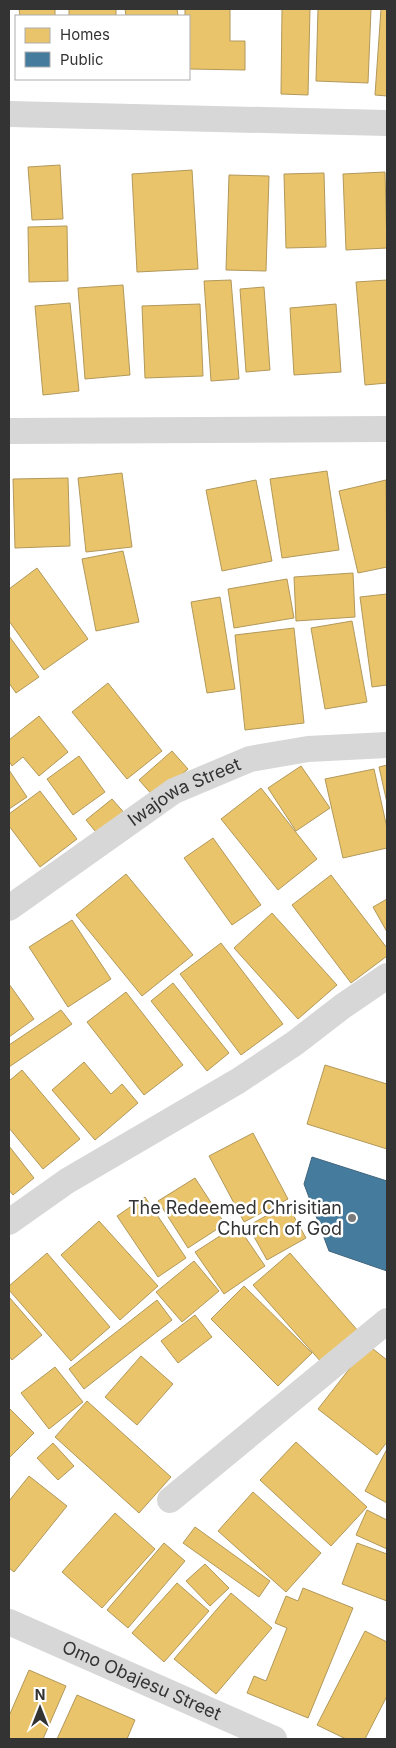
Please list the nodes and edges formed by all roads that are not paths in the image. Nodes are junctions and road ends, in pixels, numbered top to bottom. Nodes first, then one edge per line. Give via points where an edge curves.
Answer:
1 (9, 114) edge
2 (387, 123) edge
3 (387, 429) edge
4 (9, 431) edge
5 (387, 745) edge
6 (9, 908) edge
7 (387, 976) edge
8 (9, 1222) edge
9 (387, 1321) edge
10 (170, 1500) dead end
11 (9, 1622) edge
12 (274, 1739) edge

1 - 2 street
3 - 4 street
5 - 6 street, Iwajowa Street via 308,749 250,759 174,791
7 - 8 street via 238,1081 67,1181
9 - 10 street
11 - 12 street, Omo Obajesu Street

